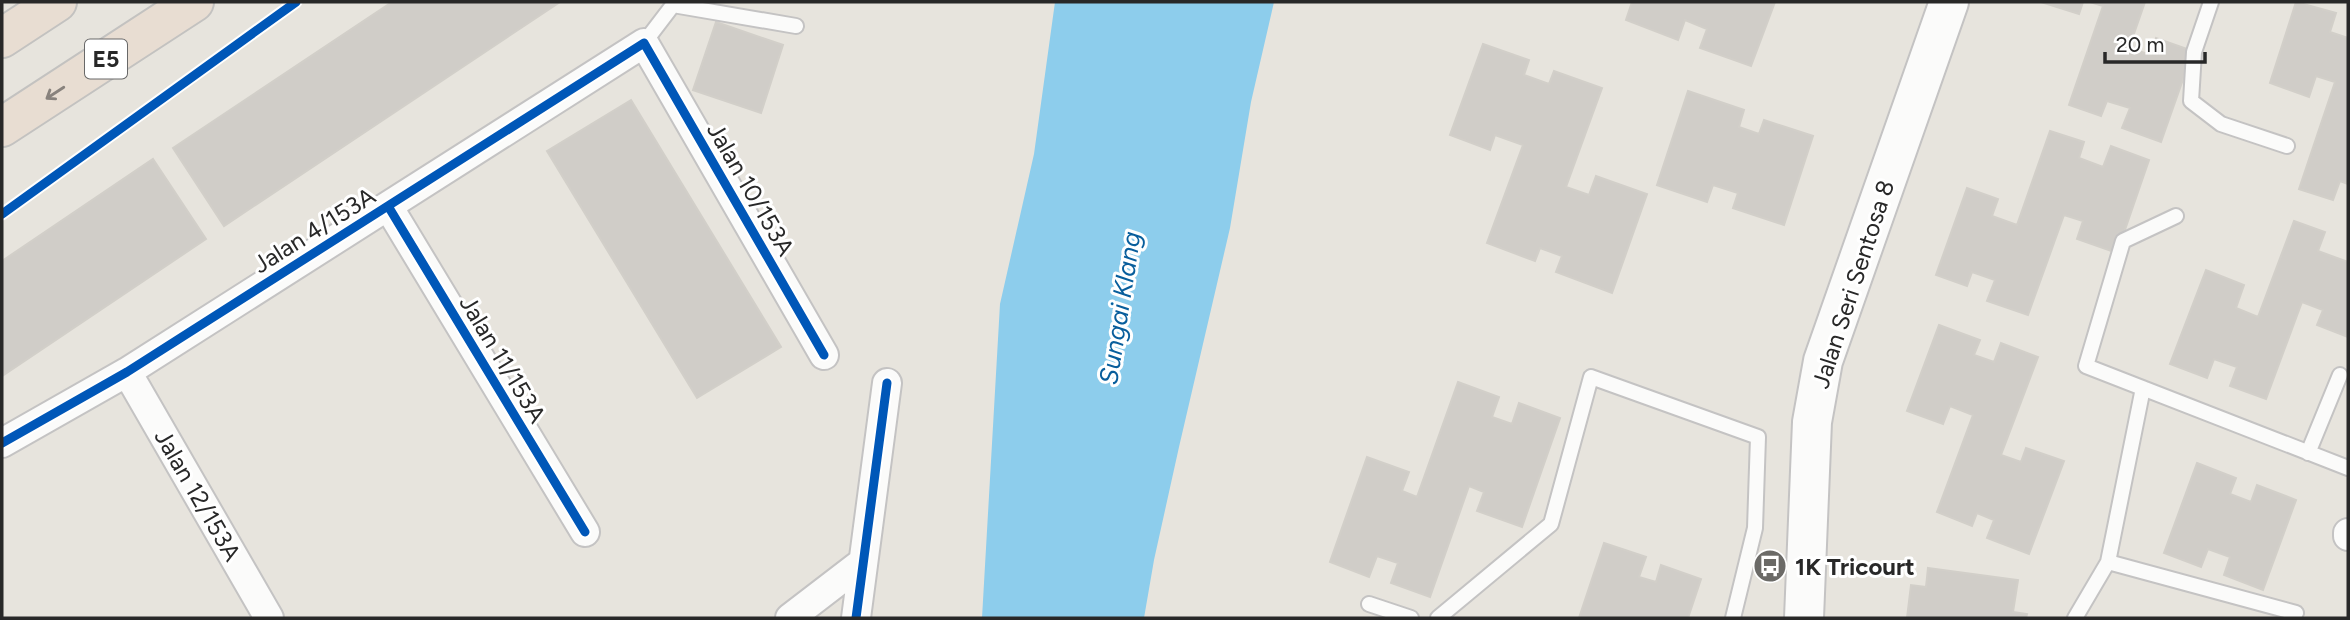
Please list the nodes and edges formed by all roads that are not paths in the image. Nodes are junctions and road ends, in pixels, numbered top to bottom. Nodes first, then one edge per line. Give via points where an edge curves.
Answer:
1 (57, 2) edge
2 (194, 2) edge
3 (1949, 2) edge
4 (2211, 2) edge
5 (672, 3) edge
6 (796, 26) dead end
7 (2, 38) edge
8 (644, 43) junction
9 (2, 127) edge
10 (2287, 146) dead end
11 (388, 206) junction
12 (2176, 216) dead end
13 (824, 355) dead end
14 (127, 372) junction
15 (2340, 375) dead end
16 (887, 383) dead end
17 (2143, 388) junction
18 (2, 443) edge
19 (2308, 453) junction
20 (2348, 468) edge
21 (585, 533) dead end
22 (863, 562) junction
23 (2108, 562) junction
24 (1369, 604) dead end
25 (2296, 613) dead end
26 (269, 618) edge
27 (790, 618) edge
28 (856, 618) edge
29 (1411, 618) edge
30 (1438, 618) edge
31 (1733, 618) edge
32 (1804, 618) edge
33 (2075, 618) edge

1 - 7 highway
2 -> 9 highway, E5
3 - 32 main road, Jalan Seri Sentosa 8 via 1823,361 1812,422
4 - 10 lane via 2194,52 2191,101 2221,124
5 - 6 lane
5 - 8 lane
8 - 11 street, Jalan 4/153A
8 - 13 street, Jalan 10/153A
11 - 14 street, Jalan 4/153A
11 - 21 street, Jalan 11/153A
12 - 17 lane via 2123,242 2086,366
14 - 18 street, Jalan 4/153A
14 - 26 street, Jalan 12/153A
15 - 19 lane
16 - 22 street
17 - 19 lane
17 - 23 lane
19 - 20 lane
22 - 27 street
22 - 28 street
23 - 25 lane
23 - 33 lane
24 - 29 lane
30 - 31 lane via 1551,524 1591,377 1758,437 1755,528

